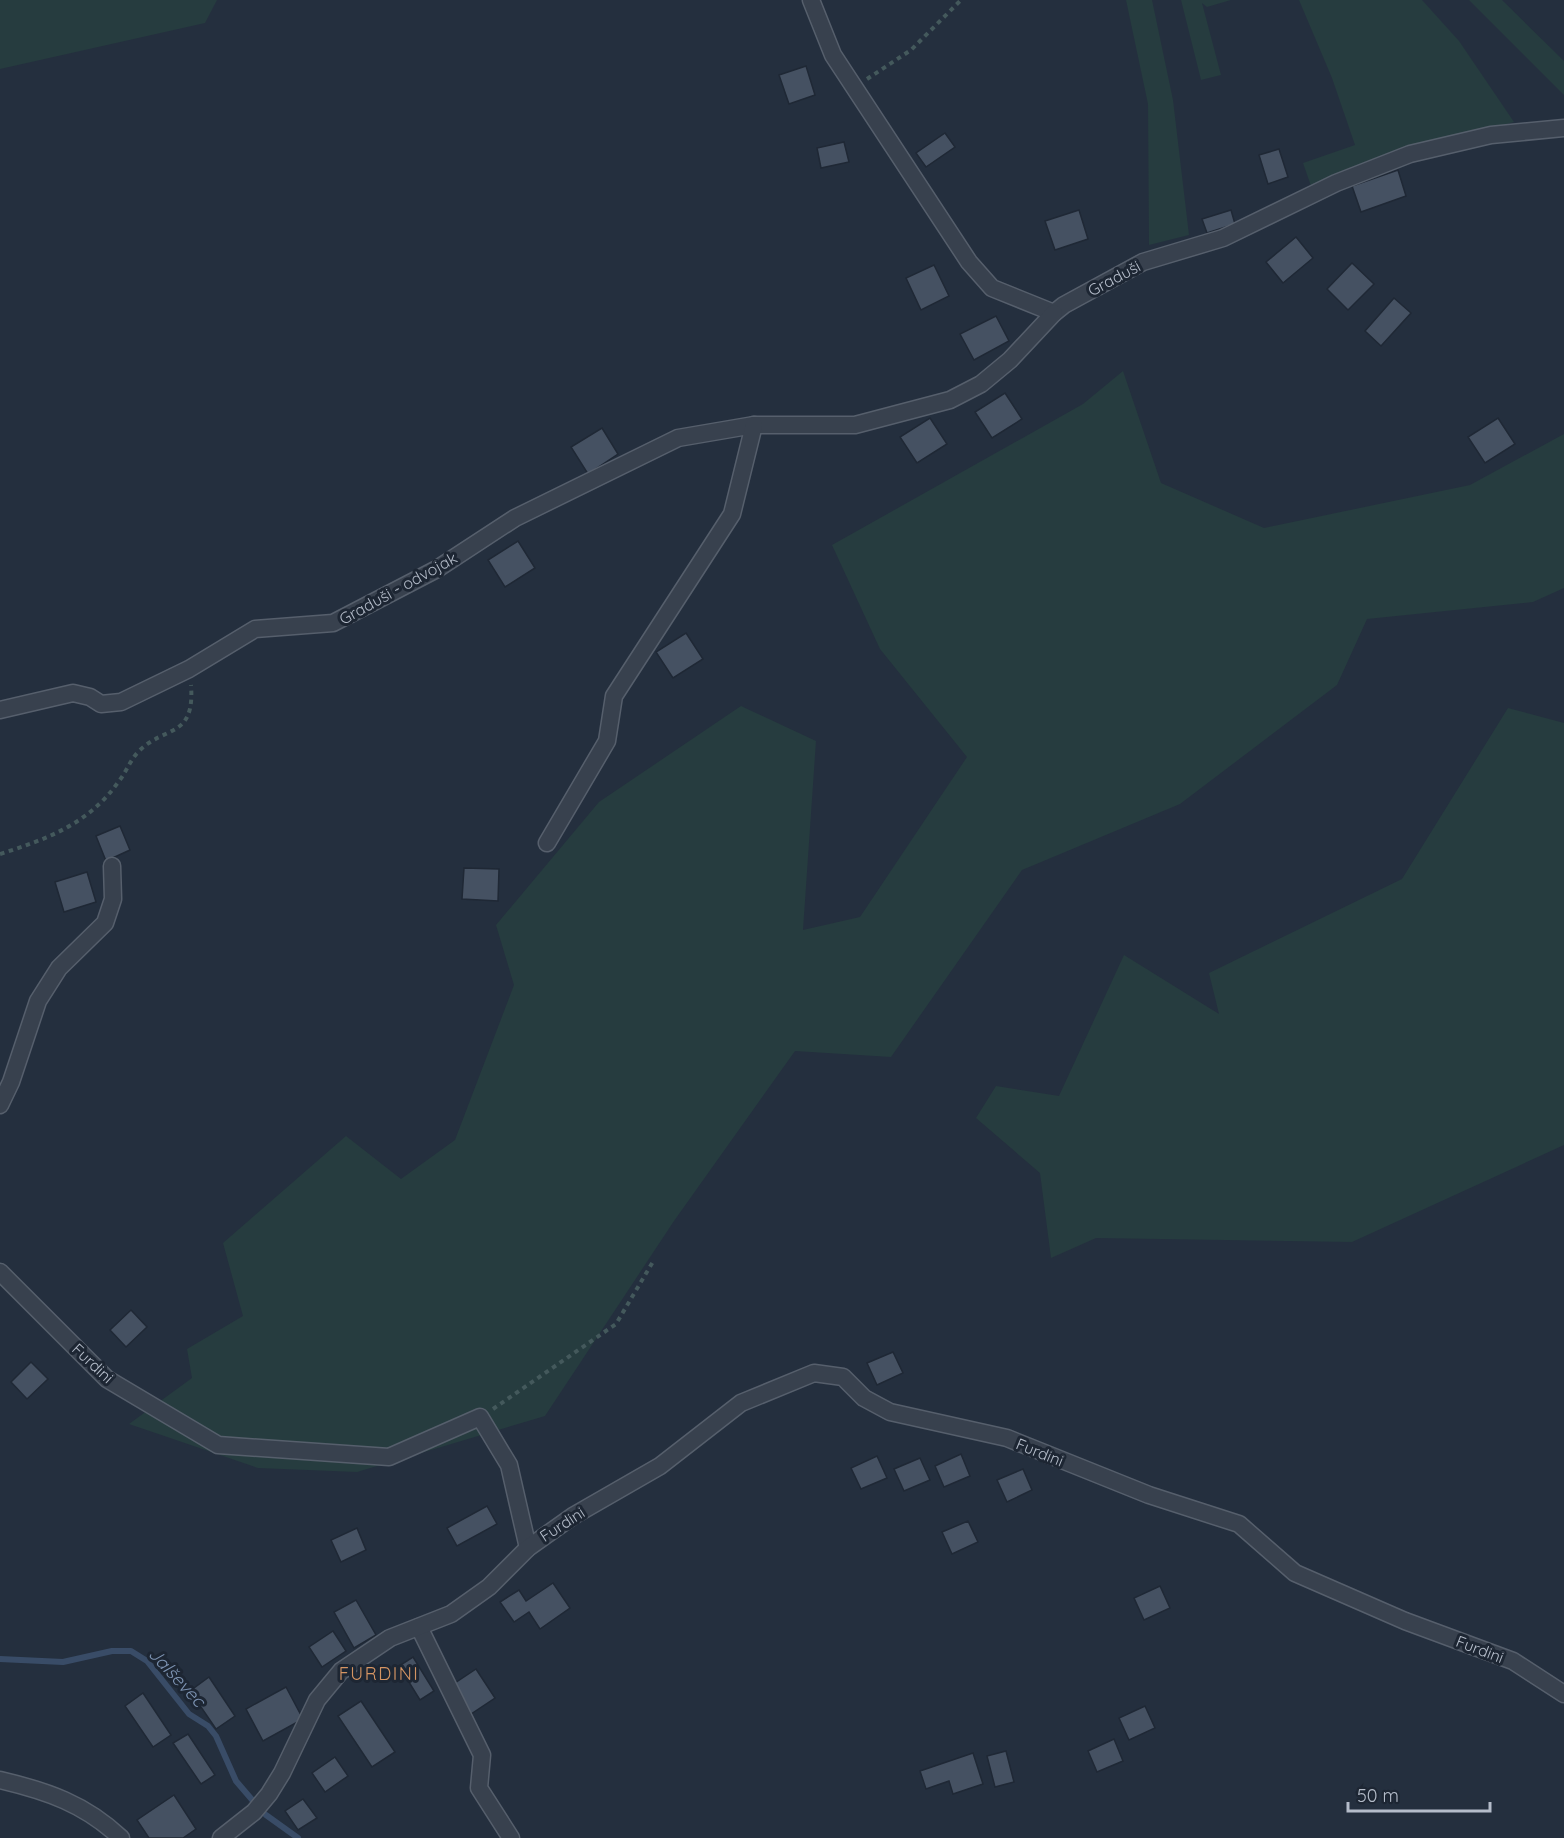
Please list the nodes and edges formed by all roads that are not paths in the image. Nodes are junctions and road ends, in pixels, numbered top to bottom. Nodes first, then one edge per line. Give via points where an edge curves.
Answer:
1 (811, 0) edge
2 (1564, 128) edge
3 (1054, 313) junction
4 (754, 425) junction
5 (0, 710) edge
6 (548, 843) dead end
7 (112, 866) dead end
8 (0, 1105) edge
9 (0, 1272) edge
10 (528, 1548) junction
11 (419, 1627) junction
12 (1564, 1694) edge
13 (0, 1780) edge
14 (121, 1838) edge
15 (220, 1838) edge
16 (511, 1838) edge

1 - 3 street via 833,55 969,262 992,288
2 - 3 street, Graduši via 1491,135 1410,154 1336,183 1223,238 1143,262
3 - 4 street, Graduši - odvojak via 1010,360 981,384 950,400 855,425
4 - 5 street, Graduši - odvojak via 678,438 515,518 437,569 333,623 255,629 189,669 121,702 100,704 73,693
4 - 6 street via 732,514 614,696 607,741
7 - 8 street via 113,899 105,923 59,968 38,1001
9 - 10 street, Furdini via 107,1379 218,1445 389,1457 480,1417 509,1465
10 - 11 street, Furdini via 489,1587
10 - 12 street, Furdini via 573,1516 660,1466 741,1403 814,1373 843,1377 864,1398 890,1412 1007,1438 1149,1495 1239,1524 1296,1573 1405,1621 1513,1661
11 - 15 street, Furdini via 390,1638 341,1671 317,1700 269,1794 254,1812
11 - 16 street via 483,1755 480,1788
13 - 14 street via 45,1790 100,1819

